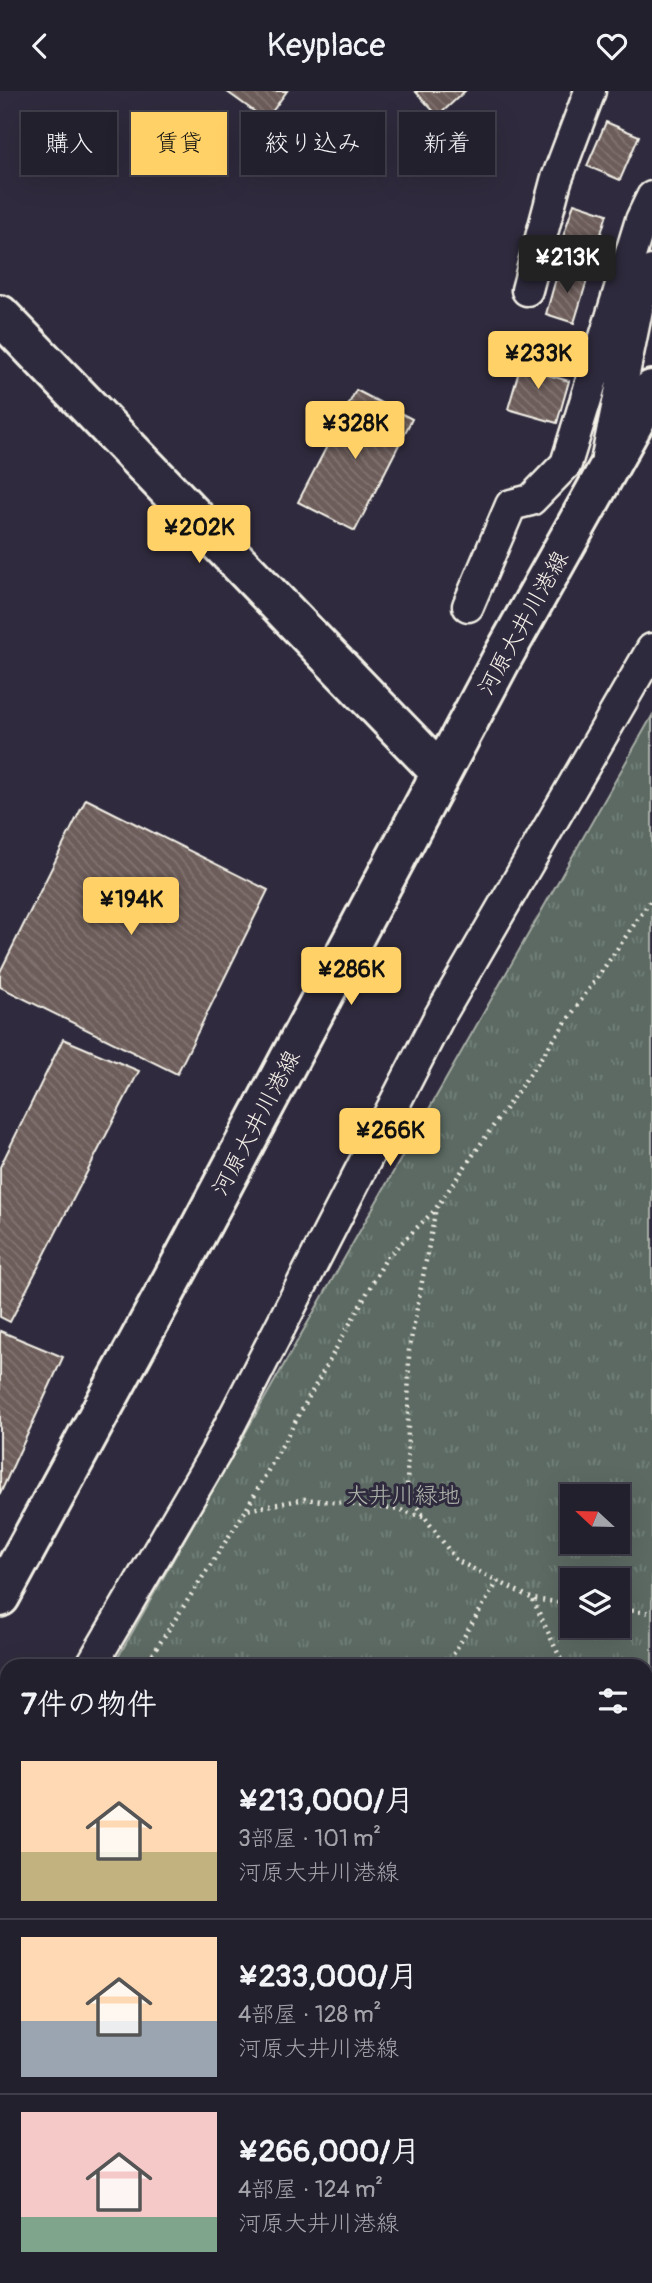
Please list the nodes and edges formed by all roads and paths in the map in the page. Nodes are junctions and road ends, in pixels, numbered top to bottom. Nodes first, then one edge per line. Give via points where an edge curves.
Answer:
1 (590, 91) edge
2 (652, 197) edge
3 (652, 271) edge
4 (527, 291) dead end
5 (0, 315) edge
6 (652, 390) edge
7 (601, 484) junction
8 (468, 607) dead end
9 (652, 649) edge
10 (441, 773) junction
11 (652, 899) edge
12 (436, 1209) junction
13 (246, 1510) junction
14 (425, 1518) junction
15 (498, 1581) junction
16 (0, 1597) edge
17 (533, 1599) junction
18 (560, 1602) edge
19 (630, 1610) edge
20 (652, 1613) edge
21 (95, 1659) edge
22 (150, 1659) edge
23 (450, 1659) edge
24 (561, 1659) edge

1 - 4 street via 556,181
2 - 8 street via 566,464 531,500 511,505
3 - 7 street via 639,300
5 - 10 main road
6 - 7 main road, 河原大井川港線
7 - 10 main road, 河原大井川港線
9 - 21 street via 438,1019 215,1454
10 - 16 main road, 河原大井川港線
11 - 12 path
12 - 13 path via 387,1257
12 - 14 path via 409,1350 407,1493
13 - 14 path via 305,1499 401,1510
13 - 22 path
14 - 15 path via 456,1560
15 - 17 path
15 - 23 path
17 - 18 path
17 - 24 path
19 - 20 path

